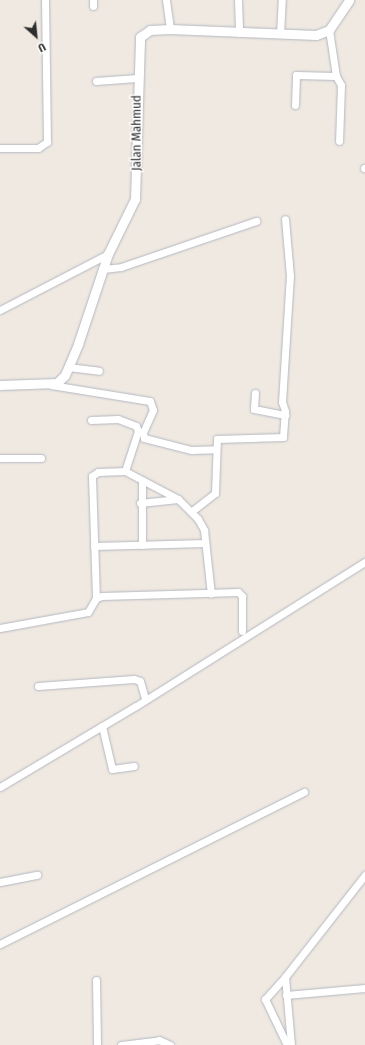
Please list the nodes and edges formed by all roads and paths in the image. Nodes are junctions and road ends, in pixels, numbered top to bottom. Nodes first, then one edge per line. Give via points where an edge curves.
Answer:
1 (45, 0) edge
2 (166, 0) edge
3 (238, 0) edge
4 (282, 0) edge
5 (349, 0) edge
6 (170, 29) junction
7 (329, 30) junction
8 (239, 32) junction
9 (280, 34) junction
10 (336, 76) junction
11 (137, 78) junction
12 (96, 81) dead end
13 (295, 105) dead end
14 (339, 141) dead end
15 (0, 148) edge
16 (285, 219) dead end
17 (256, 221) dead end
18 (108, 254) junction
19 (103, 269) junction
20 (0, 310) edge
21 (68, 366) junction
22 (99, 371) dead end
23 (0, 385) edge
24 (50, 385) junction
25 (255, 393) dead end
26 (285, 415) junction
27 (91, 420) dead end
28 (216, 450) junction
29 (0, 458) edge
30 (41, 458) dead end
31 (125, 471) junction
32 (142, 481) junction
33 (178, 499) junction
34 (140, 503) junction
35 (192, 511) junction
36 (205, 543) junction
37 (142, 545) junction
38 (94, 546) junction
39 (365, 562) edge
40 (211, 594) junction
41 (96, 598) junction
42 (0, 628) edge
43 (242, 631) dead end
44 (38, 686) dead end
45 (145, 698) junction
46 (102, 726) junction
47 (134, 766) dead end
48 (0, 787) edge
49 (304, 792) dead end
50 (37, 875) dead end
51 (365, 875) edge
52 (0, 882) edge
53 (0, 944) edge
54 (285, 976) junction
55 (96, 980) dead end
56 (365, 988) edge
57 (286, 995) junction
58 (98, 1045) edge
59 (121, 1045) edge
60 (170, 1045) edge
61 (287, 1045) edge
62 (291, 1045) edge

1 - 15 street via 47,142 38,148
2 - 6 street
3 - 8 street
4 - 9 street
5 - 7 street
6 - 8 street, Jalan Mahmud
6 - 11 street, Jalan Mahmud via 150,30 140,37
7 - 9 street, Jalan Mahmud via 316,35
7 - 10 street
8 - 9 street, Jalan Mahmud
10 - 13 street via 296,75
10 - 14 street via 341,85
11 - 12 street
11 - 18 street, Jalan Mahmud via 136,194 128,218
16 - 26 street via 287,265 290,269 282,402
17 - 19 street via 121,266
18 - 19 street, Jalan Mahmud
18 - 20 street
19 - 21 street, Jalan Mahmud
21 - 22 street
21 - 24 street, Jalan Mahmud via 62,379
23 - 24 street
24 - 28 street via 150,401 153,410 143,432 144,438 191,450
25 - 26 street via 254,409
26 - 28 street via 283,437 220,438
27 - 31 street via 118,419 136,426 138,431
28 - 35 street via 215,493
29 - 30 street
31 - 32 street
31 - 38 street via 98,472 92,476
32 - 33 street via 158,486
32 - 34 street
33 - 34 street
33 - 35 street
34 - 37 street
35 - 36 street via 204,530
36 - 37 street
36 - 40 street
37 - 38 street
38 - 41 street
39 - 45 street
40 - 41 street
40 - 43 street via 240,593
41 - 42 street via 88,612
44 - 45 street via 138,680
45 - 46 street
46 - 47 street via 112,769
46 - 48 street
49 - 53 street
50 - 52 street
51 - 54 street
54 - 57 street
54 - 61 street via 265,999
55 - 58 street
56 - 57 street
57 - 62 street
59 - 60 street via 160,1040

